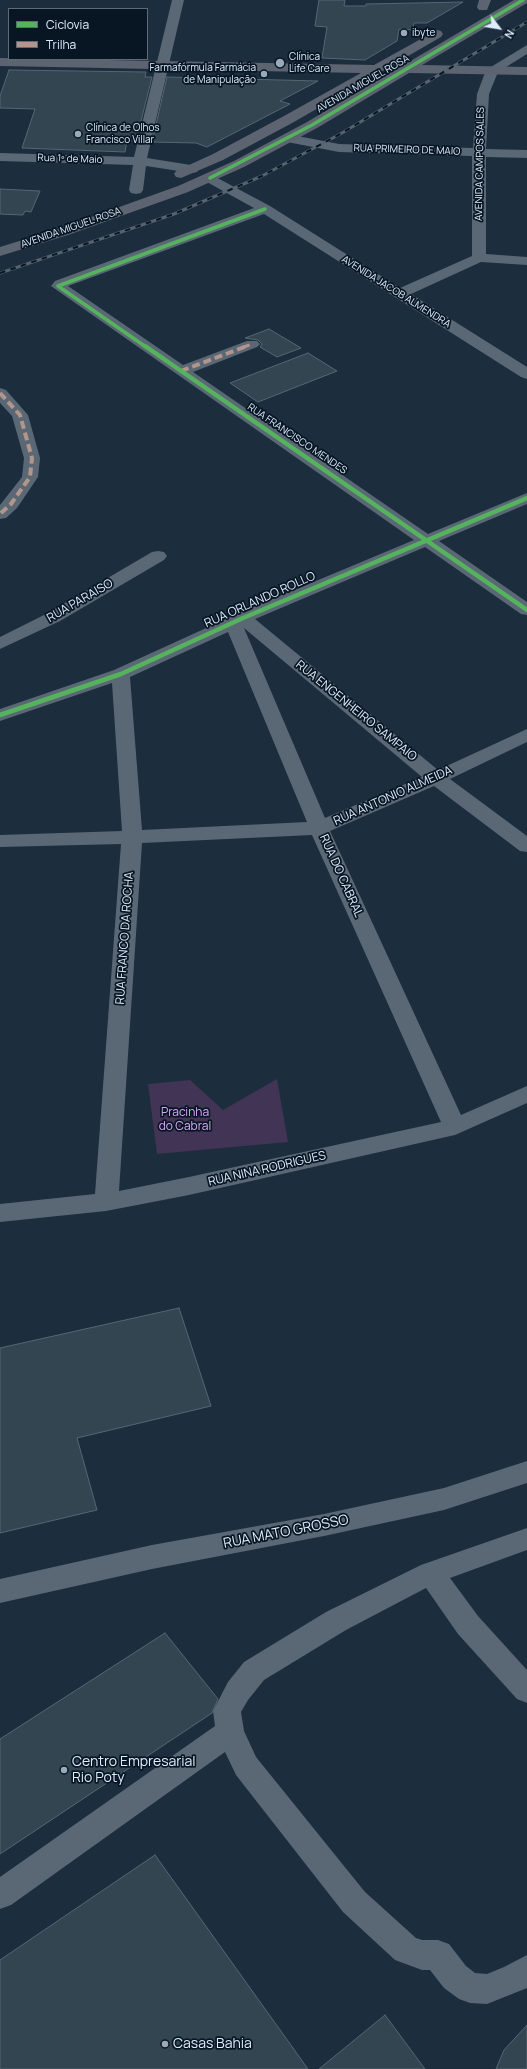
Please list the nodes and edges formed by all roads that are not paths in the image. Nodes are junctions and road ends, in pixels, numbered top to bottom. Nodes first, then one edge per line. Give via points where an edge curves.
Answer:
1 (178, 0) edge
2 (494, 0) edge
3 (522, 0) edge
4 (484, 3) edge
5 (470, 14) dead end
6 (450, 26) dead end
7 (527, 49) edge
8 (0, 62) edge
9 (162, 65) junction
10 (376, 69) junction
11 (408, 69) junction
12 (487, 70) junction
13 (527, 71) edge
14 (287, 138) junction
15 (479, 152) junction
16 (527, 154) edge
17 (0, 157) edge
18 (140, 161) junction
19 (192, 169) junction
20 (210, 178) junction
21 (165, 180) dead end
22 (150, 185) dead end
23 (136, 190) junction
24 (121, 195) dead end
25 (265, 209) junction
26 (0, 252) edge
27 (479, 258) junction
28 (527, 261) edge
29 (399, 294) junction
30 (252, 344) dead end
31 (181, 372) junction
32 (527, 374) edge
33 (0, 393) edge
34 (527, 498) edge
35 (0, 514) edge
36 (426, 540) junction
37 (158, 556) dead end
38 (527, 610) edge
39 (238, 621) junction
40 (0, 644) edge
41 (121, 674) junction
42 (0, 715) edge
43 (527, 735) edge
44 (436, 778) junction
45 (319, 828) junction
46 (132, 837) junction
47 (0, 841) edge
48 (527, 846) edge
49 (527, 1094) edge
50 (455, 1127) junction
51 (106, 1202) junction
52 (0, 1213) edge
53 (527, 1472) edge
54 (527, 1540) edge
55 (431, 1574) junction
56 (42, 1583) junction
57 (0, 1591) edge
58 (0, 1606) edge
59 (527, 1690) edge
60 (230, 1732) junction
61 (0, 1895) edge
62 (527, 1970) edge

1 - 9 street
2 - 4 main road
3 - 11 main road, AVENIDA MIGUEL ROSA
4 - 5 main road
6 - 10 main road, AVENIDA MIGUEL ROSA
7 - 12 street
8 - 9 main road
9 - 10 main road
9 - 18 street
10 - 11 main road
10 - 19 main road, AVENIDA MIGUEL ROSA via 289,119
11 - 12 main road
11 - 14 main road, AVENIDA MIGUEL ROSA
12 - 13 main road
12 - 15 street, AVENIDA CAMPOS SALES
14 - 15 street, RUA PRIMEIRO DE MAIO via 339,148
14 - 20 main road, AVENIDA MIGUEL ROSA
15 - 16 street, RUA PRIMEIRO DE MAIO
15 - 27 street, AVENIDA CAMPOS SALES
17 - 18 street, Rua 1º de Maio
18 - 19 street
18 - 23 street
19 - 20 main road
19 - 21 main road, AVENIDA MIGUEL ROSA
20 - 25 street, AVENIDA JACOB ALMENDRA
20 - 26 main road, AVENIDA MIGUEL ROSA via 63,232
22 - 23 main road, AVENIDA MIGUEL ROSA
23 - 24 main road, AVENIDA MIGUEL ROSA
25 - 29 street, AVENIDA JACOB ALMENDRA
25 - 31 street, RUA FRANCISCO MENDES via 58,286
27 - 28 street
27 - 29 street
29 - 32 street, AVENIDA JACOB ALMENDRA
30 - 31 street
31 - 36 street, RUA FRANCISCO MENDES
33 - 35 street via 20,416 32,458 30,477 11,504
34 - 36 street, RUA ORLANDO ROLLO
36 - 38 street, RUA FRANCISCO MENDES
36 - 39 street, RUA ORLANDO ROLLO
37 - 40 street, RUA PARAISO via 54,617
39 - 41 street, RUA ORLANDO ROLLO
39 - 44 street, RUA ENGENHEIRO SAMPAIO
39 - 45 street, RUA DO CABRAL
41 - 42 street, RUA ORLANDO ROLLO
41 - 46 street, RUA FRANCO DA ROCHA
43 - 44 street, RUA ANTONIO ALMEIDA
44 - 45 street, RUA ANTONIO ALMEIDA
44 - 48 street, RUA ENGENHEIRO SAMPAIO
45 - 46 street, RUA ANTONIO ALMEIDA
45 - 50 street, RUA DO CABRAL
46 - 47 street, RUA ANTONIO ALMEIDA
46 - 51 street, RUA FRANCO DA ROCHA
49 - 50 street, RUA NINA RODRIGUES
50 - 51 street, RUA NINA RODRIGUES
51 - 52 street, RUA NINA RODRIGUES
53 - 56 street, RUA MATO GROSSO via 444,1499 324,1525 152,1557
54 - 55 street
55 - 59 street via 468,1625
55 - 60 street via 336,1621 254,1671 238,1691 228,1711
56 - 57 street, RUA MATO GROSSO
56 - 58 street, RUA MATO GROSSO
60 - 61 street
60 - 62 street via 246,1766 354,1902 406,1949 422,1955 438,1955 455,1977 470,1988 487,1989 514,1979

